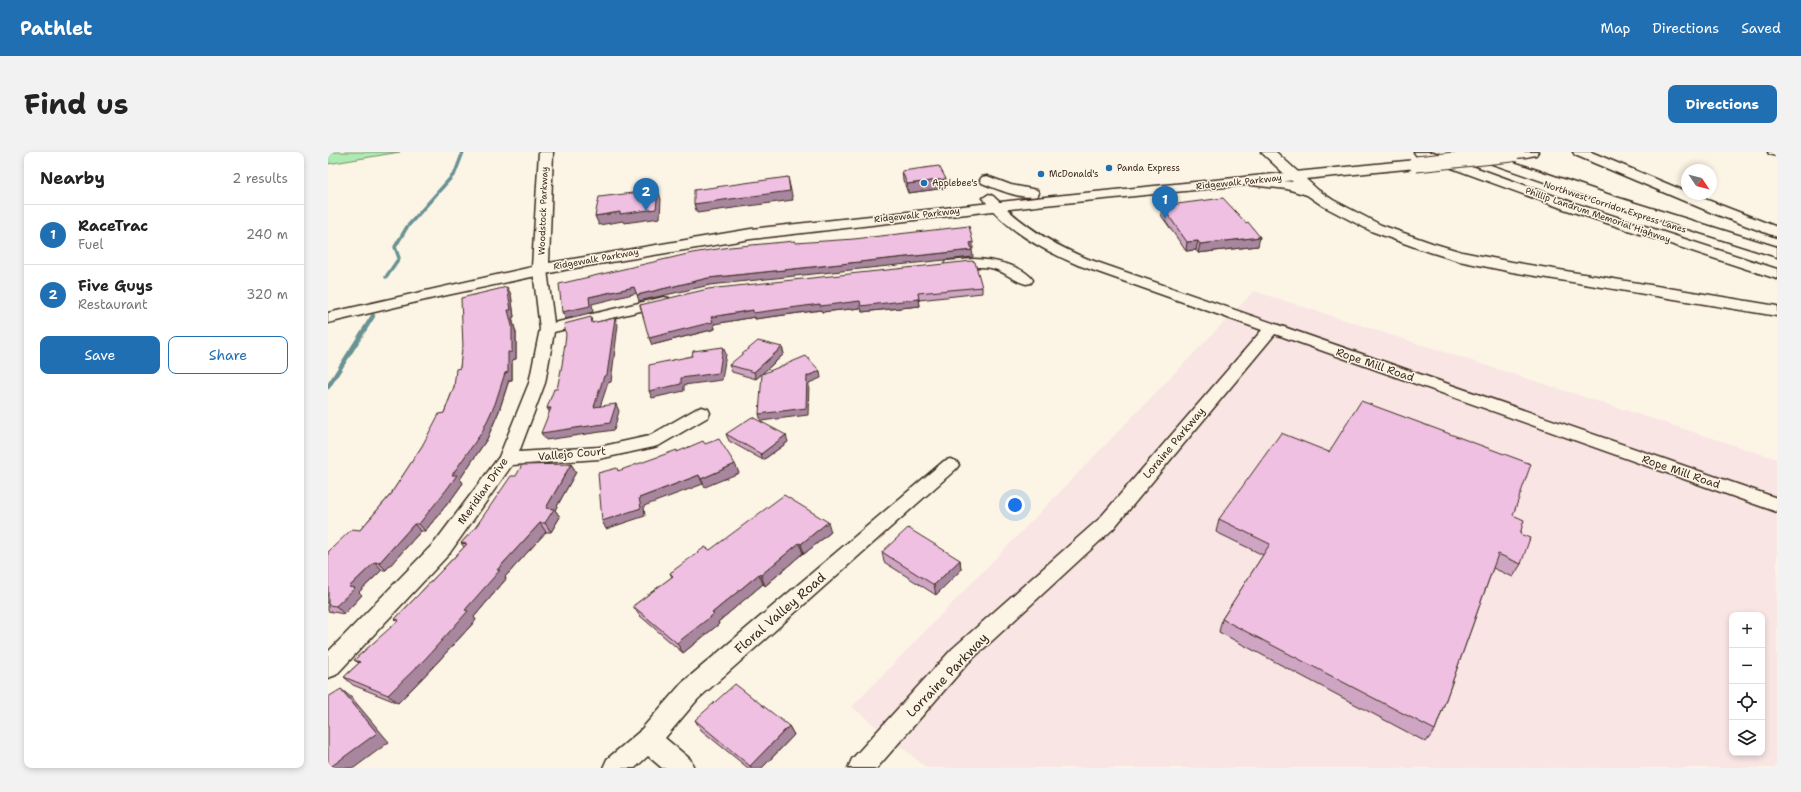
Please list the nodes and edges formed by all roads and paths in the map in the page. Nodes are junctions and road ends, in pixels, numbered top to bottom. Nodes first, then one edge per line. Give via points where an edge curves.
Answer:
1 (546, 152) edge
2 (1453, 152) edge
3 (1473, 152) edge
4 (1531, 152) edge
5 (1580, 152) edge
6 (1601, 152) edge
7 (1773, 152) edge
8 (1777, 152) edge
9 (1270, 154) edge
10 (1419, 158) edge
11 (1616, 167) junction
12 (1291, 173) junction
13 (1250, 177) junction
14 (987, 180) dead end
15 (1032, 193) junction
16 (1313, 193) junction
17 (993, 202) junction
18 (1777, 232) edge
19 (1777, 252) edge
20 (1777, 259) edge
21 (540, 264) junction
22 (934, 266) edge
23 (1777, 274) edge
24 (1026, 280) dead end
25 (679, 297) edge
26 (328, 307) edge
27 (1777, 311) edge
28 (328, 318) edge
29 (1272, 328) junction
30 (547, 329) junction
31 (702, 413) dead end
32 (507, 459) junction
33 (950, 465) dead end
34 (1777, 505) edge
35 (1073, 554) joint
36 (328, 668) edge
37 (648, 740) junction
38 (616, 768) edge
39 (681, 768) edge
40 (861, 768) edge

1 - 21 main road, Woodstock Parkway via 543,247
2 - 12 main road, Ridgewalk Parkway
2 - 20 main road, Northwest Corridor Express Lanes
3 - 19 main road, Phillip Landrum Memorial Highway via 1611,200
4 - 10 main road, Ridgewalk Parkway, bridge
5 - 11 main road
6 - 11 main road via 1603,157
7 - 8 street
9 - 12 main road
9 - 13 main road via 1267,166
10 - 12 main road, Ridgewalk Parkway
10 - 23 main road, Phillip Landrum Memorial Highway
11 - 18 main road via 1720,212
12 - 13 main road, Ridgewalk Parkway
12 - 16 main road
13 - 15 main road, Ridgewalk Parkway
13 - 16 main road
13 - 17 main road, Ridgewalk Parkway
14 - 15 main road via 1007,188
15 - 17 main road, Ridgewalk Parkway
16 - 27 main road via 1343,212 1376,228 1459,256
17 - 21 main road, Ridgewalk Parkway via 762,223 651,239
17 - 29 street, Rope Mill Road via 1034,239 1065,255
21 - 26 main road, Ridgewalk Parkway via 451,278
21 - 28 main road, Ridgewalk Parkway
21 - 30 street, Meridian Drive
22 - 24 street via 988,262 1006,268
25 - 30 street
29 - 34 street, Rope Mill Road
29 - 35 street, Loraine Parkway via 1106,524
30 - 32 street, Meridian Drive via 537,383
31 - 32 street, Vallejo Court via 654,441 599,453
32 - 36 street, Meridian Drive via 442,548
33 - 37 street, Floral Valley Road via 690,691
35 - 40 street, Lorraine Parkway via 960,656
37 - 38 street, Floral Valley Road
37 - 39 street

